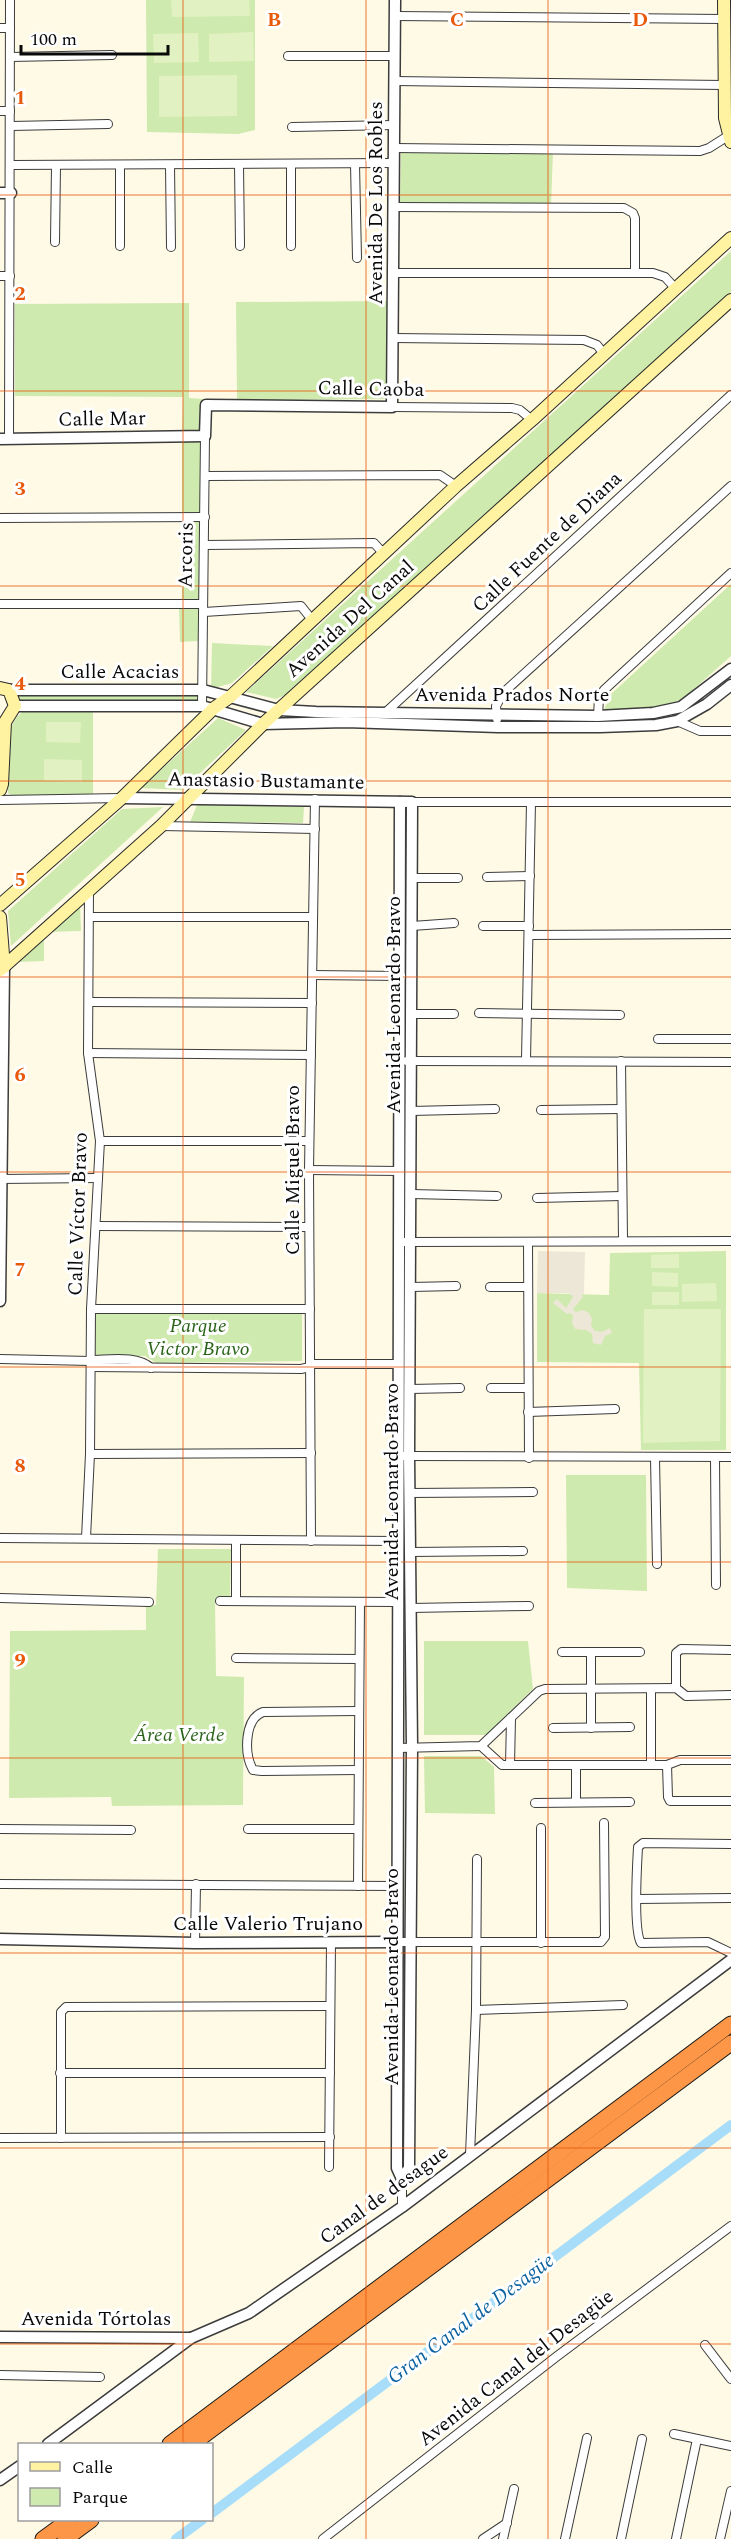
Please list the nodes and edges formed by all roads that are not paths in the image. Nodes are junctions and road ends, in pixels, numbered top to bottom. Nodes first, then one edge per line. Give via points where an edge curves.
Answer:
1 (10, 0) edge
2 (395, 0) edge
3 (724, 0) edge
4 (395, 16) junction
5 (723, 19) junction
6 (0, 28) edge
7 (10, 28) junction
8 (112, 55) dead end
9 (288, 56) dead end
10 (394, 56) junction
11 (10, 57) junction
12 (394, 81) junction
13 (724, 85) junction
14 (0, 111) edge
15 (10, 111) junction
16 (108, 124) dead end
17 (394, 125) junction
18 (11, 126) junction
19 (292, 127) dead end
20 (729, 139) edge
21 (394, 148) junction
22 (394, 163) junction
23 (239, 164) junction
24 (291, 164) junction
25 (355, 164) junction
26 (11, 165) junction
27 (56, 165) junction
28 (120, 165) junction
29 (170, 165) junction
30 (5, 193) edge
31 (394, 207) junction
32 (731, 238) edge
33 (55, 242) dead end
34 (120, 246) dead end
35 (240, 246) dead end
36 (291, 246) dead end
37 (171, 247) dead end
38 (357, 258) dead end
39 (393, 273) junction
40 (635, 273) junction
41 (0, 276) edge
42 (10, 276) junction
43 (675, 288) junction
44 (731, 300) edge
45 (393, 338) junction
46 (604, 354) junction
47 (4, 357) edge
48 (731, 395) edge
49 (206, 405) joint
50 (392, 407) junction
51 (532, 420) junction
52 (206, 436) junction
53 (5, 439) edge
54 (205, 476) junction
55 (456, 486) junction
56 (731, 486) edge
57 (205, 517) junction
58 (0, 518) edge
59 (204, 545) junction
60 (384, 554) junction
61 (731, 573) edge
62 (0, 604) edge
63 (204, 608) junction
64 (313, 621) junction
65 (731, 669) edge
66 (731, 685) edge
67 (4, 689) edge
68 (203, 690) junction
69 (230, 697) junction
70 (15, 706) junction
71 (208, 707) junction
72 (279, 710) junction
73 (385, 713) junction
74 (496, 714) junction
75 (598, 716) junction
76 (677, 721) junction
77 (263, 723) junction
78 (498, 727) junction
79 (731, 731) edge
80 (0, 790) edge
81 (122, 798) junction
82 (189, 799) junction
83 (315, 799) junction
84 (0, 800) edge
85 (400, 802) junction
86 (412, 802) junction
87 (531, 802) junction
88 (731, 802) edge
89 (161, 826) junction
90 (315, 829) junction
91 (530, 876) junction
92 (486, 877) dead end
93 (412, 878) junction
94 (458, 878) dead end
95 (89, 891) junction
96 (0, 905) edge
97 (90, 916) junction
98 (0, 917) edge
99 (314, 917) junction
100 (454, 923) dead end
101 (412, 926) junction
102 (483, 926) dead end
103 (529, 930) junction
104 (731, 934) edge
105 (2, 968) edge
106 (313, 975) junction
107 (401, 976) junction
108 (90, 1002) junction
109 (312, 1003) junction
110 (478, 1013) dead end
111 (527, 1013) junction
112 (412, 1014) junction
113 (454, 1014) dead end
114 (620, 1015) dead end
115 (658, 1039) dead end
116 (731, 1039) edge
117 (88, 1053) junction
118 (311, 1055) junction
119 (526, 1060) junction
120 (406, 1061) junction
121 (621, 1061) junction
122 (731, 1062) edge
123 (495, 1109) dead end
124 (621, 1109) junction
125 (541, 1110) dead end
126 (411, 1111) junction
127 (100, 1141) junction
128 (309, 1141) junction
129 (309, 1170) junction
130 (399, 1171) junction
131 (98, 1178) junction
132 (1, 1179) edge
133 (411, 1194) junction
134 (496, 1196) dead end
135 (622, 1196) junction
136 (537, 1198) dead end
137 (96, 1226) junction
138 (309, 1227) junction
139 (623, 1240) junction
140 (731, 1241) edge
141 (398, 1242) junction
142 (411, 1242) junction
143 (528, 1242) junction
144 (456, 1286) dead end
145 (411, 1287) junction
146 (490, 1287) dead end
147 (528, 1287) junction
148 (0, 1301) edge
149 (91, 1309) junction
150 (310, 1309) junction
151 (0, 1359) edge
152 (91, 1363) junction
153 (398, 1364) junction
154 (310, 1366) junction
155 (460, 1388) dead end
156 (491, 1388) dead end
157 (528, 1388) junction
158 (410, 1389) junction
159 (615, 1409) dead end
160 (528, 1412) junction
161 (311, 1453) junction
162 (90, 1454) junction
163 (397, 1456) junction
164 (409, 1456) junction
165 (715, 1457) junction
166 (731, 1457) edge
167 (529, 1458) junction
168 (655, 1458) junction
169 (533, 1492) dead end
170 (410, 1493) junction
171 (0, 1538) edge
172 (86, 1538) junction
173 (236, 1541) junction
174 (311, 1541) junction
175 (398, 1541) junction
176 (523, 1551) dead end
177 (410, 1552) junction
178 (657, 1564) dead end
179 (716, 1585) dead end
180 (0, 1598) edge
181 (220, 1601) dead end
182 (236, 1601) junction
183 (149, 1602) dead end
184 (360, 1602) junction
185 (398, 1602) junction
186 (529, 1606) dead end
187 (410, 1608) junction
188 (731, 1650) edge
189 (562, 1652) dead end
190 (591, 1652) junction
191 (640, 1652) dead end
192 (236, 1658) dead end
193 (359, 1659) junction
194 (676, 1688) junction
195 (591, 1689) junction
196 (651, 1689) junction
197 (731, 1695) edge
198 (358, 1711) junction
199 (511, 1718) junction
200 (630, 1727) dead end
201 (553, 1728) dead end
202 (591, 1728) junction
203 (481, 1746) junction
204 (412, 1747) junction
205 (399, 1748) junction
206 (731, 1760) edge
207 (510, 1765) junction
208 (576, 1765) junction
209 (651, 1765) junction
210 (667, 1765) junction
211 (358, 1770) junction
212 (731, 1801) edge
213 (576, 1802) junction
214 (630, 1802) dead end
215 (535, 1803) dead end
216 (604, 1823) dead end
217 (542, 1828) dead end
218 (0, 1829) edge
219 (248, 1829) dead end
220 (358, 1829) junction
221 (131, 1830) dead end
222 (731, 1844) edge
223 (477, 1859) dead end
224 (0, 1884) edge
225 (196, 1884) junction
226 (358, 1886) junction
227 (397, 1886) junction
228 (731, 1898) edge
229 (637, 1899) junction
230 (0, 1939) edge
231 (397, 1942) junction
232 (195, 1943) junction
233 (331, 1943) junction
234 (410, 1943) junction
235 (476, 1943) junction
236 (541, 1943) junction
237 (731, 1953) edge
238 (731, 1960) edge
239 (622, 2005) dead end
240 (330, 2006) junction
241 (476, 2010) junction
242 (731, 2024) edge
243 (731, 2043) edge
244 (60, 2073) junction
245 (330, 2073) junction
246 (61, 2138) junction
247 (330, 2138) junction
248 (0, 2139) edge
249 (470, 2155) junction
250 (329, 2167) dead end
251 (402, 2179) junction
252 (402, 2207) junction
253 (731, 2226) edge
254 (0, 2337) edge
255 (191, 2338) junction
256 (705, 2345) dead end
257 (0, 2375) edge
258 (100, 2377) dead end
259 (731, 2379) edge
260 (674, 2434) dead end
261 (587, 2438) dead end
262 (642, 2439) dead end
263 (697, 2439) junction
264 (51, 2443) edge
265 (173, 2443) edge
266 (195, 2443) edge
267 (731, 2446) edge
268 (18, 2467) edge
269 (0, 2480) edge
270 (514, 2489) dead end
271 (731, 2491) edge
272 (68, 2521) edge
273 (90, 2521) edge
274 (507, 2523) junction
275 (43, 2539) edge
276 (65, 2539) edge
277 (323, 2539) edge
278 (483, 2539) edge
279 (503, 2539) edge
280 (565, 2539) edge
281 (621, 2539) edge
282 (676, 2539) edge
283 (720, 2539) edge

1 - 7 street
2 - 4 street, Avenida De Los Robles
3 - 5 main road
4 - 5 street
4 - 10 street, Avenida De Los Robles
5 - 13 main road
6 - 7 street
7 - 11 street
8 - 11 street
9 - 10 street
10 - 12 street, Avenida De Los Robles
11 - 15 street
12 - 13 street
12 - 17 street, Avenida De Los Robles
13 - 20 main road
14 - 15 street
15 - 18 street
16 - 18 street
17 - 19 street
17 - 21 street, Avenida De Los Robles
18 - 26 street
20 - 21 street via 700,151
21 - 22 street, Avenida De Los Robles
22 - 25 street
22 - 31 street, Avenida De Los Robles
23 - 24 street
23 - 29 street
23 - 35 street
24 - 25 street
24 - 36 street
25 - 38 street
26 - 27 street
26 - 30 street
27 - 28 street
27 - 33 street
28 - 29 street
28 - 34 street
29 - 37 street
30 - 42 street
31 - 39 street, Avenida De Los Robles
31 - 40 street via 630,209 635,218
32 - 43 main road, Avenida Del Canal
39 - 40 street
39 - 45 street, Avenida De Los Robles
40 - 43 street via 660,274
41 - 42 street
42 - 47 street
43 - 46 main road, Avenida Del Canal
44 - 72 main road, Avenida Del Canal
45 - 46 street via 584,340 597,345
45 - 50 street, Avenida De Los Robles
46 - 51 main road, Avenida Del Canal
47 - 53 street
48 - 73 street, Calle Fuente de Diana
49 - 50 street, Calle Caoba
49 - 52 street, Arcoris
50 - 51 street, Calle Caoba via 512,408
51 - 55 main road, Avenida Del Canal
52 - 53 street, Calle Mar
52 - 54 street, Arcoris
54 - 55 street via 440,475
54 - 57 street, Arcoris
55 - 60 main road, Avenida Del Canal
56 - 74 street via 503,693
57 - 58 street
57 - 59 street, Arcoris
59 - 60 street via 374,543
59 - 63 street, Arcoris
60 - 64 main road, Avenida Del Canal
61 - 75 street via 604,690
62 - 63 street
63 - 64 street via 301,606
63 - 68 street, Arcoris
64 - 69 main road, Avenida Del Canal
65 - 75 street, Avenida Prados Norte via 681,706 653,713
66 - 76 street
67 - 68 street, Calle Acacias
67 - 70 main road
68 - 69 street, Calle Acacias
68 - 71 street, Arcoris
69 - 71 main road, Avenida Del Canal
69 - 72 street, Calle Acacias
70 - 71 street, Calle Acacias
70 - 80 main road via 5,722
71 - 77 street, Calle Acacias
71 - 81 main road, Avenida Del Canal
72 - 73 street, Avenida Prados Norte
72 - 77 main road, Avenida Del Canal
73 - 74 street, Avenida Prados Norte
74 - 75 street, Avenida Prados Norte
74 - 78 street
76 - 78 street, Calle Acacias via 600,727
76 - 79 street via 700,731
77 - 78 street, Calle Acacias
77 - 82 main road, Avenida Del Canal
81 - 82 street, Anastasio Bustamante
81 - 84 street, Anastasio Bustamante
81 - 96 main road, Avenida Del Canal
82 - 83 street, Anastasio Bustamante
82 - 89 main road, Avenida Del Canal
83 - 85 street, Anastasio Bustamante
83 - 90 street, Calle Miguel Bravo
85 - 86 street, Anastasio Bustamante
85 - 107 street, Avenida Leonardo Bravo
86 - 87 street, Anastasio Bustamante
86 - 93 street, Avenida Leonardo Bravo
87 - 88 street, Anastasio Bustamante
87 - 91 street
89 - 90 street
89 - 95 main road, Avenida Del Canal
90 - 99 street, Calle Miguel Bravo
91 - 92 street
91 - 103 street
93 - 94 street
93 - 101 street, Avenida Leonardo Bravo
95 - 97 street, Calle Víctor Bravo
95 - 105 main road, Avenida Del Canal
97 - 99 street
97 - 108 street, Calle Víctor Bravo
98 - 105 main road
99 - 106 street, Calle Miguel Bravo
100 - 101 street
101 - 112 street, Avenida Leonardo Bravo
102 - 103 street
103 - 104 street
103 - 111 street
105 - 132 street
106 - 107 street
106 - 109 street, Calle Miguel Bravo
107 - 120 street, Avenida Leonardo Bravo
108 - 109 street
108 - 117 street, Calle Víctor Bravo
109 - 118 street, Calle Miguel Bravo
110 - 111 street
111 - 114 street
111 - 119 street
112 - 113 street
112 - 120 street, Avenida Leonardo Bravo
115 - 116 street
117 - 118 street
117 - 127 street, Calle Víctor Bravo
118 - 128 street, Calle Miguel Bravo
119 - 120 street
119 - 121 street
120 - 126 street, Avenida Leonardo Bravo
120 - 130 street, Avenida Leonardo Bravo
121 - 122 street
121 - 124 street
123 - 126 street
124 - 125 street
124 - 135 street
126 - 133 street, Avenida Leonardo Bravo
127 - 128 street
127 - 131 street, Calle Víctor Bravo
128 - 129 street, Calle Miguel Bravo
129 - 130 street
129 - 138 street, Calle Miguel Bravo
130 - 141 street, Avenida Leonardo Bravo
131 - 132 street
131 - 137 street, Calle Víctor Bravo
132 - 148 street
133 - 134 street
133 - 142 street, Avenida Leonardo Bravo
135 - 136 street
135 - 139 street
137 - 138 street
137 - 149 street, Calle Víctor Bravo
138 - 150 street, Calle Miguel Bravo
139 - 140 street
139 - 143 street
141 - 142 street
141 - 153 street, Avenida Leonardo Bravo
142 - 143 street
142 - 145 street, Avenida Leonardo Bravo
143 - 147 street
144 - 145 street
145 - 158 street, Avenida Leonardo Bravo
146 - 147 street
147 - 157 street
149 - 150 street
149 - 152 street, Calle Víctor Bravo
150 - 154 street, Calle Miguel Bravo
151 - 152 street
152 - 154 street via 137,1360 147,1368
152 - 162 street, Calle Víctor Bravo
153 - 154 street
153 - 163 street, Avenida Leonardo Bravo
154 - 161 street, Calle Miguel Bravo
155 - 158 street
156 - 157 street
157 - 160 street
158 - 164 street, Avenida Leonardo Bravo
159 - 160 street
160 - 167 street
161 - 162 street
161 - 174 street, Calle Miguel Bravo
162 - 172 street, Calle Víctor Bravo
163 - 164 street
163 - 175 street, Avenida Leonardo Bravo
164 - 167 street
164 - 170 street, Avenida Leonardo Bravo
165 - 166 street
165 - 168 street
165 - 179 street
167 - 168 street
168 - 178 street
169 - 170 street
170 - 177 street, Avenida Leonardo Bravo
171 - 172 street
172 - 173 street
173 - 174 street
173 - 182 street
174 - 175 street
175 - 185 street, Avenida Leonardo Bravo
176 - 177 street
177 - 187 street, Avenida Leonardo Bravo
180 - 183 street
181 - 182 street
182 - 184 street
184 - 185 street
184 - 193 street
185 - 205 street, Avenida Leonardo Bravo
186 - 187 street
187 - 204 street, Avenida Leonardo Bravo
188 - 194 street via 681,1649 676,1653
189 - 190 street
190 - 191 street
190 - 195 street
192 - 193 street
193 - 198 street
194 - 196 street
194 - 197 street via 686,1696
195 - 196 street
195 - 199 street via 539,1691
195 - 202 street
196 - 209 street
198 - 211 street
198 - 211 street via 263,1712 256,1714 249,1724 249,1762 253,1770
199 - 203 street
199 - 207 street
200 - 202 street
201 - 202 street
203 - 204 street
203 - 207 street via 502,1765
204 - 205 street
204 - 234 street, Avenida Leonardo Bravo
205 - 227 street, Avenida Leonardo Bravo
206 - 210 street via 680,1760
207 - 208 street
208 - 209 street
208 - 213 street
209 - 210 street
210 - 212 street via 670,1801
211 - 220 street
213 - 214 street
213 - 215 street
216 - 236 street, Calle Valerio Trujano via 605,1937 601,1942
217 - 236 street
218 - 221 street
219 - 220 street
220 - 226 street
222 - 229 street via 643,1843 638,1847
223 - 235 street
224 - 225 street
225 - 226 street
225 - 232 street
226 - 227 street
227 - 231 street, Avenida Leonardo Bravo
228 - 229 street
229 - 237 street via 637,1937 641,1943 708,1942
230 - 232 street, Calle Valerio Trujano
231 - 233 street, Calle Valerio Trujano
231 - 234 street, Calle Valerio Trujano
231 - 251 street, Avenida Leonardo Bravo via 397,2168
232 - 233 street, Calle Valerio Trujano
233 - 240 street
234 - 235 street, Calle Valerio Trujano
234 - 251 street, Avenida Leonardo Bravo via 409,2168
235 - 236 street, Calle Valerio Trujano
235 - 241 street
238 - 249 street, Canal de desague
239 - 241 street
240 - 244 street via 66,2007 61,2013
240 - 245 street
241 - 249 street
242 - 265 highway
243 - 266 highway
244 - 245 street
244 - 246 street
245 - 247 street
246 - 247 street
246 - 248 street
247 - 250 street
249 - 252 street, Canal de desague
251 - 252 street, Avenida Leonardo Bravo
252 - 255 street, Canal de desague via 249,2313
253 - 277 street, Avenida Canal del Desagüe via 555,2357
254 - 255 street, Avenida Tórtolas
255 - 264 street, Canal de desague
256 - 259 street
257 - 258 street
260 - 263 street
261 - 280 street
262 - 281 street
263 - 267 street
263 - 282 street
268 - 269 street
270 - 274 street
271 - 283 street
272 - 275 highway
273 - 276 highway
274 - 278 street
274 - 279 street

